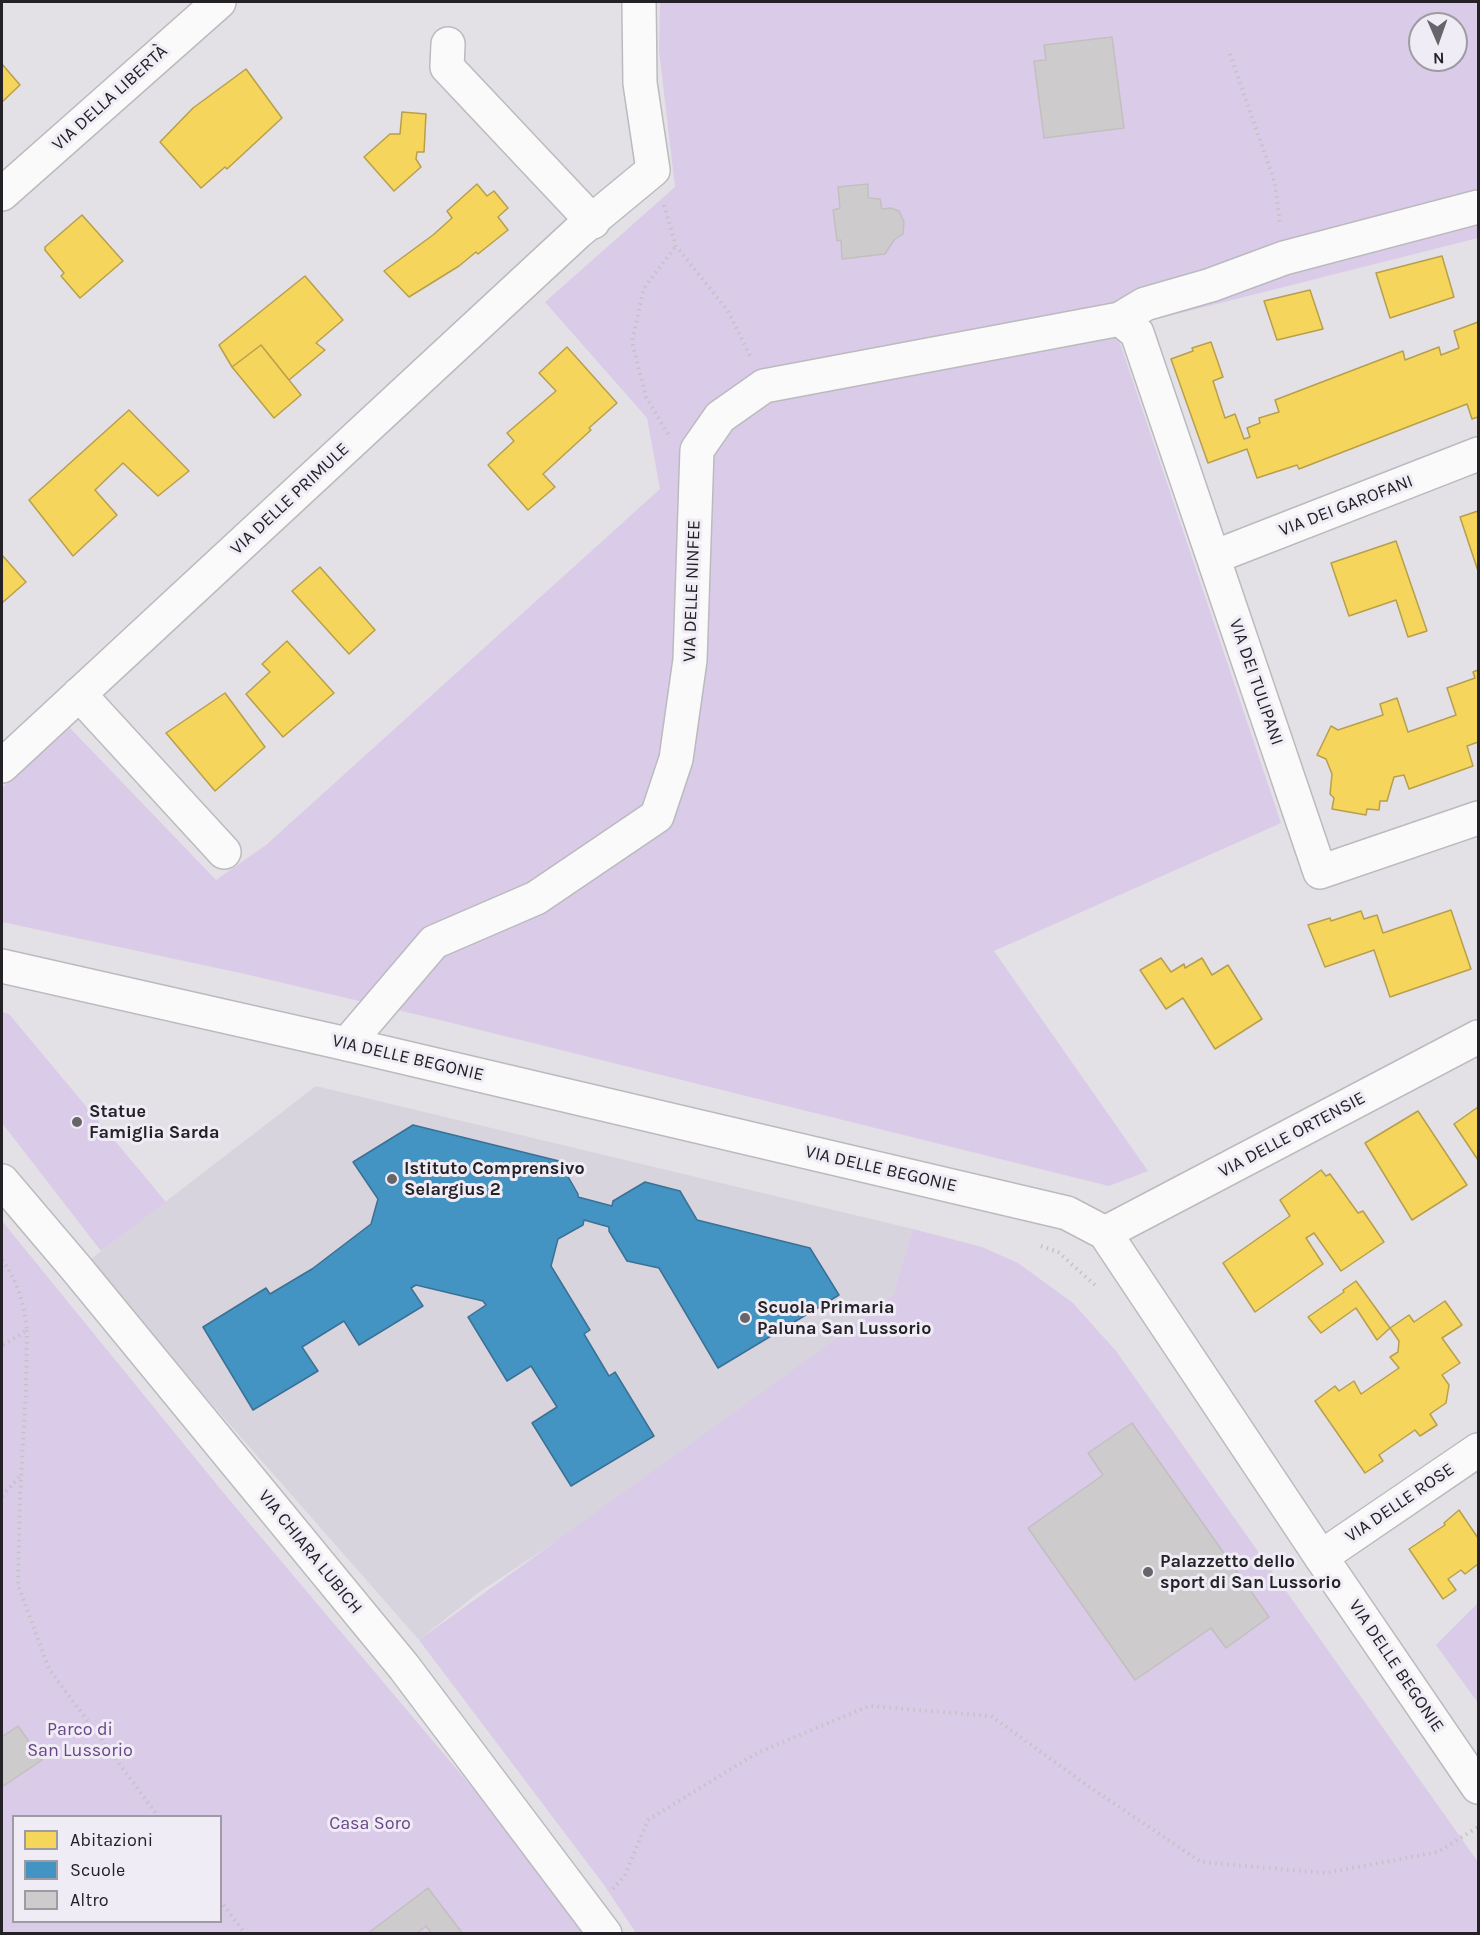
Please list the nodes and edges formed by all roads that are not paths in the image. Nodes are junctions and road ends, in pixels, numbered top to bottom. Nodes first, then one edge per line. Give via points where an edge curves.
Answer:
1 (219, 2) edge
2 (639, 2) edge
3 (448, 44) dead end
4 (2, 194) edge
5 (1479, 207) edge
6 (586, 227) junction
7 (1128, 326) junction
8 (1479, 454) edge
9 (1214, 557) junction
10 (79, 694) junction
11 (2, 766) edge
12 (1479, 818) edge
13 (224, 852) dead end
14 (2, 966) edge
15 (1479, 1037) edge
16 (347, 1044) junction
17 (2, 1181) edge
18 (1105, 1233) junction
19 (1479, 1450) edge
20 (1321, 1557) junction
21 (1479, 1787) edge
22 (598, 1925) edge

1 - 4 street, VIA DELLA LIBERTÀ
2 - 6 street, VIA DELLE PRIMULE via 640,83 653,170
3 - 6 street via 447,67
5 - 7 street via 1284,258 1145,304
6 - 10 street, VIA DELLE PRIMULE
7 - 9 street, VIA DEI TULIPANI
7 - 16 street, VIA DELLE NINFEE via 764,386 720,417 697,450 690,660 676,759 657,816 536,898 434,942
8 - 9 street, VIA DEI GAROFANI
9 - 12 street, VIA DEI TULIPANI via 1320,872
10 - 11 street, VIA DELLE PRIMULE
10 - 13 street
14 - 16 street, VIA DELLE BEGONIE
15 - 18 street, VIA DELLE ORTENSIE
16 - 18 street, VIA DELLE BEGONIE via 1067,1213
17 - 22 street, VIA CHIARA LUBICH via 404,1667
18 - 20 street, VIA DELLE BEGONIE
19 - 20 street, VIA DELLE ROSE
20 - 21 street, VIA DELLE BEGONIE

